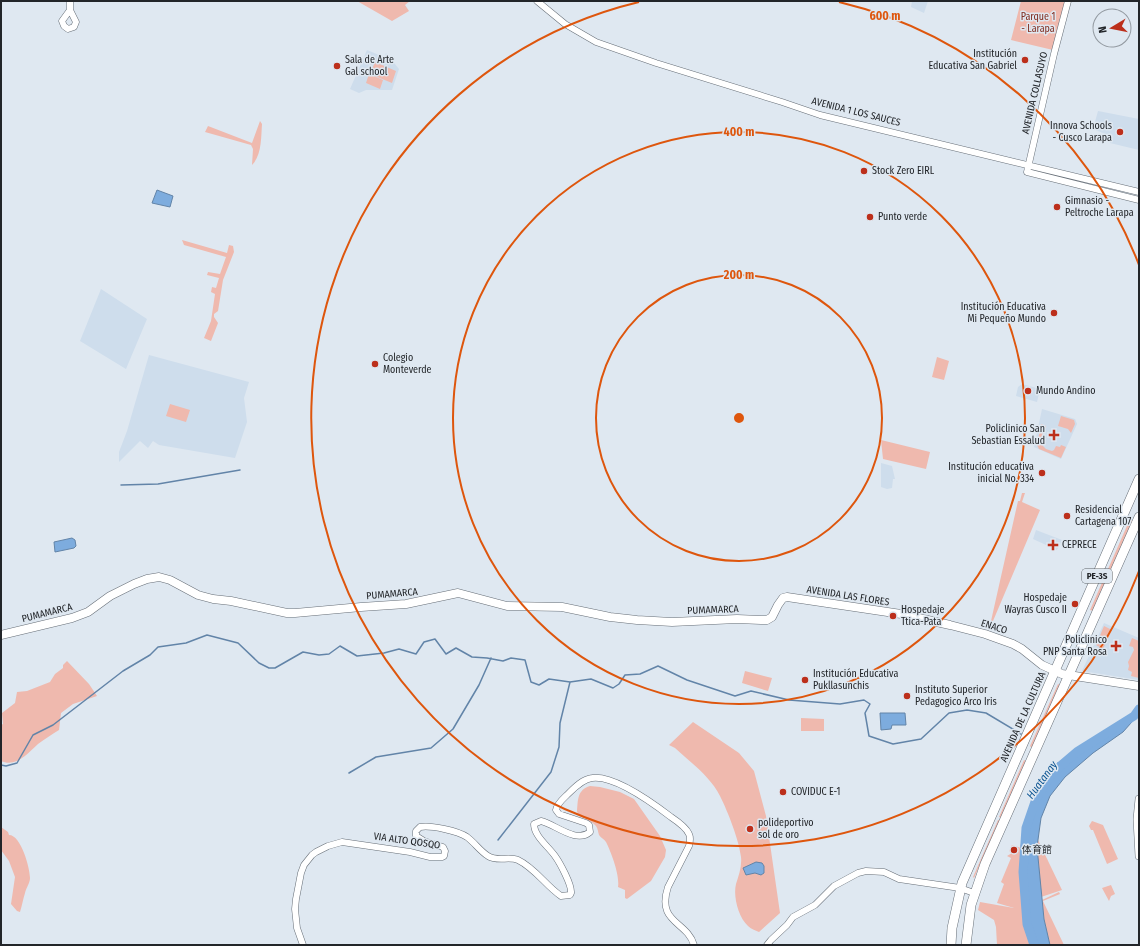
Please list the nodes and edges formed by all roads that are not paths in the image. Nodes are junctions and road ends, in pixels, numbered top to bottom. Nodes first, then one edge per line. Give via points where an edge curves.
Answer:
1 (70, 1) edge
2 (537, 1) edge
3 (1068, 1) edge
4 (70, 10) dead end
5 (1028, 169) junction
6 (1139, 192) edge
7 (1139, 200) edge
8 (1139, 479) edge
9 (1139, 517) edge
10 (787, 597) joint
11 (905, 615) joint
12 (1, 635) edge
13 (1055, 672) junction
14 (1070, 675) junction
15 (1139, 686) edge
16 (1139, 800) edge
17 (1139, 856) edge
18 (960, 888) junction
19 (974, 893) junction
20 (303, 945) edge
21 (694, 945) edge
22 (767, 945) edge
23 (951, 945) edge
24 (966, 945) edge

1 - 4 street
2 - 5 street, AVENIDA 1 LOS SAUCES via 565,24 596,42 656,63 820,115
3 - 5 street, AVENIDA COLLASUYO
5 - 6 street, AVENIDA 1 LOS SAUCES
5 - 7 street, AVENIDA 1 LOS SAUCES
8 - 13 highway, AVENIDA DE LA CULTURA / PE-3S
9 - 14 highway, PE-3S
10 - 11 main road, AVENIDA LAS FLORES
10 - 12 main road, PUMAMARCA via 783,598 772,617 767,620 637,620 562,608 507,606 458,593 406,604 287,613 213,599 159,577 134,584 110,596 88,612
11 - 13 main road, ENACO via 985,634 1014,644
13 - 14 main road, ENACO
13 - 18 highway, AVENIDA DE LA CULTURA
14 - 15 main road
14 - 19 highway
16 - 17 main road
18 - 19 street
18 - 22 street via 896,878 884,872 858,873 834,886 815,905 793,917
18 - 23 highway, AVENIDA DE LA CULTURA
19 - 24 highway via 970,905
20 - 21 street, VIA ALTO QOSQO via 297,928 295,909 301,873 312,855 342,842 444,856 443,847 416,836 416,831 420,827 461,834 489,857 518,860 561,896 570,896 571,890 563,872 534,824 541,821 570,834 587,835 590,832 589,825 559,814 556,810 570,792 587,779 593,778 612,782 643,796 689,833 689,846 668,886 666,906 674,922 690,936

